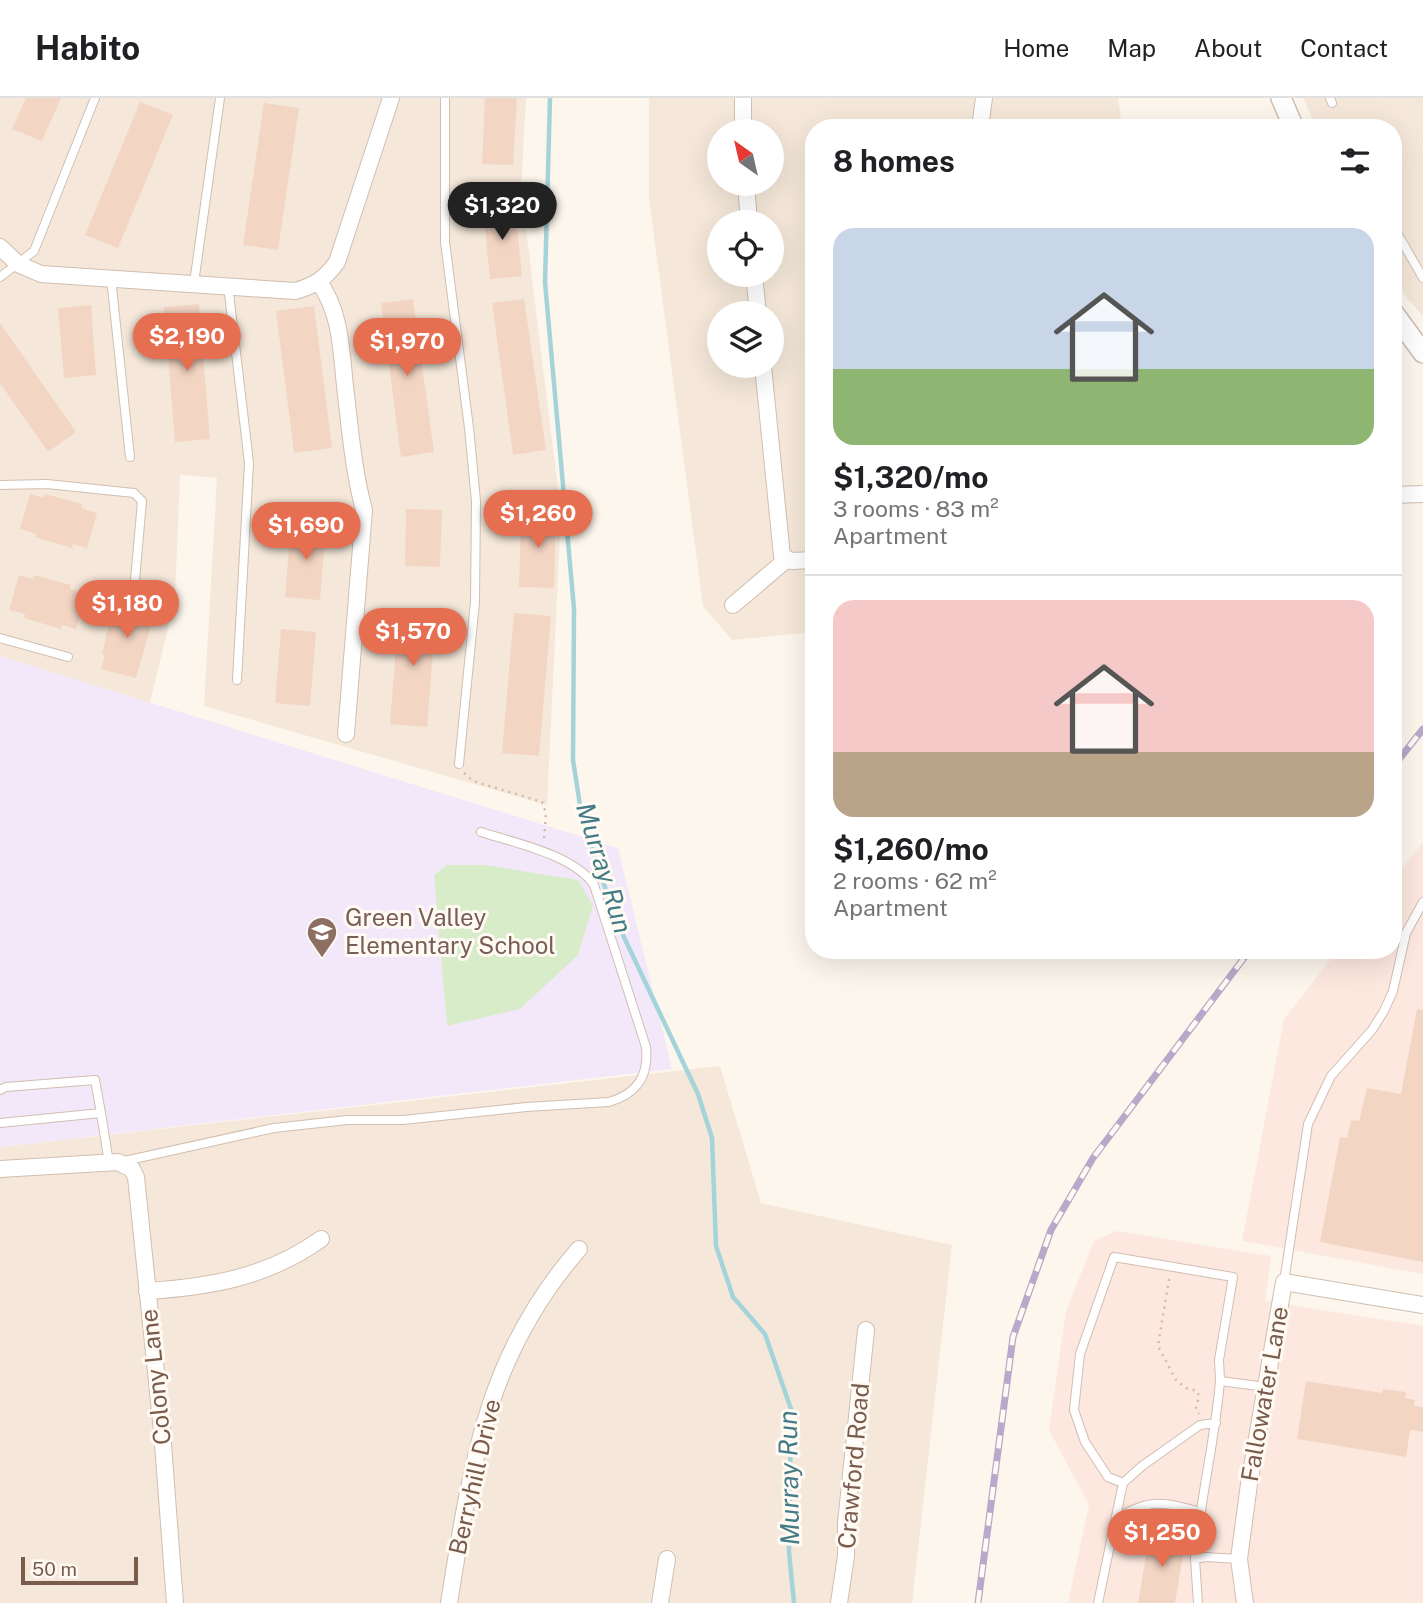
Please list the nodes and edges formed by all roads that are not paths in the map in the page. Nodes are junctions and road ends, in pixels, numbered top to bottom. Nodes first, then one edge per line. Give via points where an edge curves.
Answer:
1 (95, 98) edge
2 (220, 98) edge
3 (391, 98) edge
4 (445, 98) edge
5 (743, 98) edge
6 (984, 98) edge
7 (1281, 98) edge
8 (743, 119) edge
9 (981, 119) edge
10 (1290, 119) edge
11 (1402, 242) edge
12 (0, 247) edge
13 (18, 264) junction
14 (0, 277) edge
15 (111, 278) junction
16 (1423, 278) edge
17 (319, 282) junction
18 (194, 283) junction
19 (228, 285) junction
20 (1402, 324) edge
21 (1423, 353) edge
22 (764, 378) edge
23 (130, 457) dead end
24 (0, 485) edge
25 (1423, 494) edge
26 (1402, 495) edge
27 (786, 560) junction
28 (805, 560) edge
29 (135, 580) dead end
30 (733, 605) dead end
31 (0, 638) edge
32 (68, 657) dead end
33 (237, 680) dead end
34 (346, 734) dead end
35 (459, 764) road end
36 (481, 832) dead end
37 (1423, 902) edge
38 (1402, 950) edge
39 (1400, 959) edge
40 (0, 1090) edge
41 (101, 1113) junction
42 (0, 1123) edge
43 (113, 1162) junction
44 (0, 1169) edge
45 (321, 1239) dead end
46 (579, 1249) dead end
47 (1284, 1282) junction
48 (147, 1291) junction
49 (1423, 1305) edge
50 (866, 1330) dead end
51 (1220, 1381) junction
52 (1266, 1387) junction
53 (1216, 1423) junction
54 (1124, 1483) junction
55 (1200, 1512) junction
56 (1117, 1518) junction
57 (667, 1559) dead end
58 (1195, 1559) junction
59 (1239, 1559) junction
60 (175, 1603) edge
61 (449, 1603) edge
62 (660, 1603) edge
63 (839, 1603) edge
64 (1098, 1603) edge
65 (1198, 1603) edge
66 (1245, 1603) edge

1 - 13 lane via 34,251
2 - 18 lane
3 - 17 street via 337,262
4 - 35 lane via 445,242 476,501 475,602
5 - 8 street
6 - 9 street
7 - 10 street
11 - 16 lane
12 - 13 street
13 - 14 lane
13 - 15 street via 41,274
15 - 18 street
15 - 23 lane
17 - 19 street via 295,291
17 - 34 street via 338,322 355,479 364,510
18 - 19 street
19 - 33 lane via 249,463
20 - 21 street
22 - 27 street
24 - 29 lane via 47,484 134,493 142,501
25 - 26 street
27 - 28 street
27 - 30 street
31 - 32 lane
36 - 43 lane via 580,868 594,885 646,1047 645,1073 634,1090 609,1102 274,1128
37 - 38 lane
39 - 47 lane via 1384,1011 1331,1076 1308,1124
40 - 41 lane via 95,1080
41 - 42 lane
41 - 43 lane
43 - 44 street
43 - 48 street, Colony Lane via 132,1169 136,1177
45 - 48 street via 252,1276
46 - 61 street, Berryhill Drive via 521,1329 490,1403 478,1442
47 - 49 street, Fallowater Lane
47 - 52 street, Fallowater Lane
48 - 60 street, Colony Lane
50 - 63 street, Crawford Road
51 - 52 lane
51 - 53 lane
51 - 54 lane via 1221,1341 1233,1277 1114,1257 1080,1354 1074,1410 1085,1442 1108,1477
52 - 59 street, Fallowater Lane
53 - 54 lane via 1200,1425
53 - 55 lane
54 - 56 lane
55 - 56 lane via 1157,1503 1139,1505
55 - 58 lane
56 - 64 lane
57 - 62 street
58 - 59 lane
58 - 65 lane
59 - 66 street, Fallowater Lane

